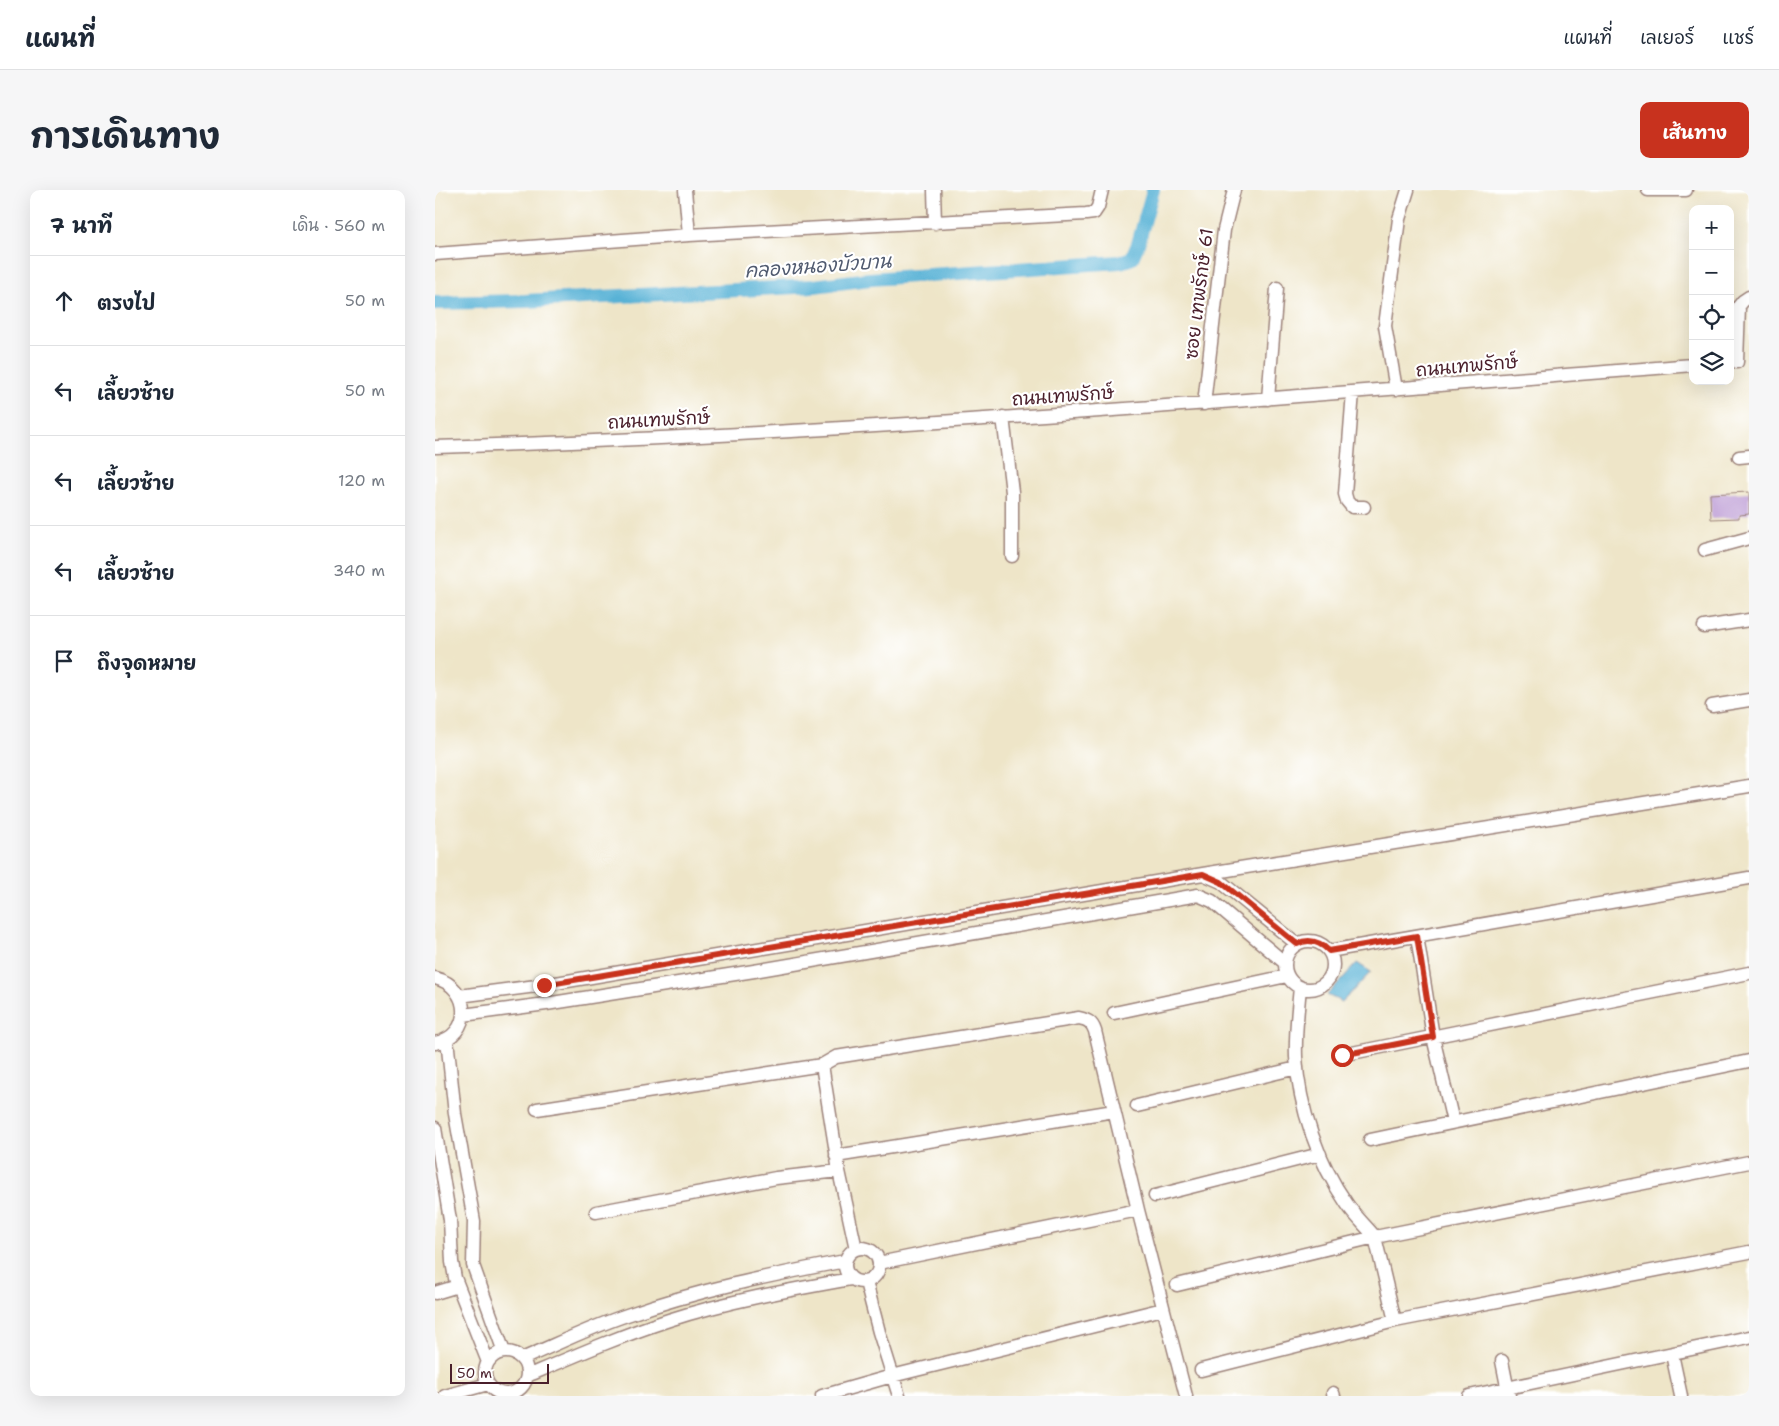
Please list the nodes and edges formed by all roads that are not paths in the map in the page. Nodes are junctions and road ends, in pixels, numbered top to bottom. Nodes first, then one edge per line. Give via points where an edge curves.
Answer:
1 (685, 190) edge
2 (934, 190) edge
3 (1102, 190) edge
4 (1234, 190) edge
5 (1408, 190) edge
6 (1648, 190) edge
7 (1686, 190) edge
8 (935, 223) junction
9 (689, 235) junction
10 (435, 254) edge
11 (1277, 288) dead end
12 (1749, 298) edge
13 (1739, 362) edge
14 (1689, 365) edge
15 (1396, 389) junction
16 (1353, 392) junction
17 (1268, 399) junction
18 (1204, 404) junction
19 (1003, 417) junction
20 (435, 447) edge
21 (1364, 507) dead end
22 (1749, 538) edge
23 (1705, 550) dead end
24 (1012, 556) dead end
25 (1749, 620) edge
26 (1704, 627) dead end
27 (1749, 700) edge
28 (1712, 706) dead end
29 (1749, 786) edge
30 (1203, 874) junction
31 (1749, 878) edge
32 (1198, 895) junction
33 (1417, 936) junction
34 (1297, 944) junction
35 (750, 950) junction
36 (1329, 951) junction
37 (1285, 963) junction
38 (754, 970) junction
39 (1749, 973) edge
40 (1287, 976) junction
41 (435, 978) edge
42 (544, 985) junction
43 (1300, 987) junction
44 (459, 996) junction
45 (546, 1004) junction
46 (1114, 1013) dead end
47 (463, 1015) junction
48 (1433, 1037) junction
49 (441, 1041) edge
50 (1342, 1055) dead end
51 (1749, 1061) edge
52 (822, 1064) junction
53 (1297, 1068) junction
54 (1137, 1106) dead end
55 (537, 1109) dead end
56 (1114, 1111) junction
57 (1453, 1122) junction
58 (435, 1128) edge
59 (1370, 1140) dead end
60 (1320, 1154) junction
61 (836, 1156) junction
62 (1749, 1162) edge
63 (839, 1170) junction
64 (440, 1191) edge
65 (1155, 1196) dead end
66 (1138, 1210) junction
67 (596, 1212) dead end
68 (1375, 1237) junction
69 (856, 1249) junction
70 (1749, 1252) edge
71 (845, 1261) junction
72 (879, 1262) junction
73 (851, 1279) junction
74 (866, 1282) junction
75 (1177, 1285) dead end
76 (458, 1286) junction
77 (435, 1293) edge
78 (1163, 1309) junction
79 (1395, 1321) junction
80 (1749, 1337) edge
81 (504, 1352) junction
82 (1672, 1354) junction
83 (522, 1359) junction
84 (1501, 1361) dead end
85 (488, 1362) junction
86 (1201, 1370) dead end
87 (527, 1376) junction
88 (892, 1376) junction
89 (488, 1384) junction
90 (1508, 1392) edge
91 (516, 1394) edge
92 (445, 1396) edge
93 (822, 1396) edge
94 (899, 1396) edge
95 (1186, 1396) edge
96 (1469, 1396) edge
97 (1681, 1396) edge

1 - 9 street
2 - 8 street
3 - 8 street via 1094,213
4 - 18 street, ซอย เทพรักษ์ 61 via 1224,230
5 - 15 street via 1399,219 1385,326
6 - 7 street
8 - 9 street
9 - 10 street
11 - 17 street
12 - 13 street via 1739,306
14 - 15 street, ถนนเทพรักษ์
15 - 16 street, ถนนเทพรักษ์
16 - 17 street, ถนนเทพรักษ์
16 - 21 street via 1345,494 1353,507
17 - 18 street, ถนนเทพรักษ์
18 - 19 street, ถนนเทพรักษ์
19 - 20 street, ถนนเทพรักษ์
19 - 24 street via 1012,492
22 - 23 street
25 - 26 street
27 - 28 street
29 - 30 street
30 - 32 street
30 - 34 street via 1221,882
30 - 35 street
31 - 33 street
32 - 37 street via 1212,901
32 - 38 street
33 - 36 street
33 - 48 street
34 - 36 street via 1316,942
34 - 37 street via 1288,952
35 - 38 street
35 - 42 street
36 - 43 street via 1333,966 1328,980 1315,988
37 - 40 street
38 - 45 street
39 - 48 street
40 - 43 street
40 - 46 street
41 - 44 street via 452,986
42 - 44 street
42 - 45 street
43 - 53 street
44 - 47 street via 463,1002
45 - 47 street
47 - 49 street via 452,1036
48 - 50 street
48 - 57 street
49 - 81 street via 471,1200 473,1265
51 - 57 street
52 - 55 street
52 - 56 street via 836,1057 1079,1018 1092,1024 1095,1031
52 - 61 street
53 - 54 street
53 - 60 street via 1306,1114
56 - 61 street
56 - 66 street
57 - 59 street
58 - 64 street
60 - 65 street
60 - 68 street via 1348,1206
61 - 63 street
62 - 68 street
63 - 67 street via 776,1178
63 - 69 street
64 - 76 street via 452,1237 452,1262
66 - 72 street
66 - 78 street
68 - 75 street
68 - 79 street
69 - 71 street
69 - 72 street via 871,1250
70 - 79 street
71 - 73 street via 845,1271
71 - 83 street via 738,1283 626,1315
72 - 74 street via 875,1277
73 - 74 street
73 - 87 street via 777,1292 671,1319
74 - 88 street
76 - 77 street
76 - 85 street
78 - 88 street
78 - 95 street
79 - 86 street
80 - 82 street
81 - 83 street
81 - 85 street
82 - 90 street
82 - 97 street
83 - 87 street
84 - 90 street
85 - 89 street via 485,1373
87 - 91 street
88 - 93 street
88 - 94 street
89 - 91 street via 503,1394
89 - 92 street
90 - 96 street

